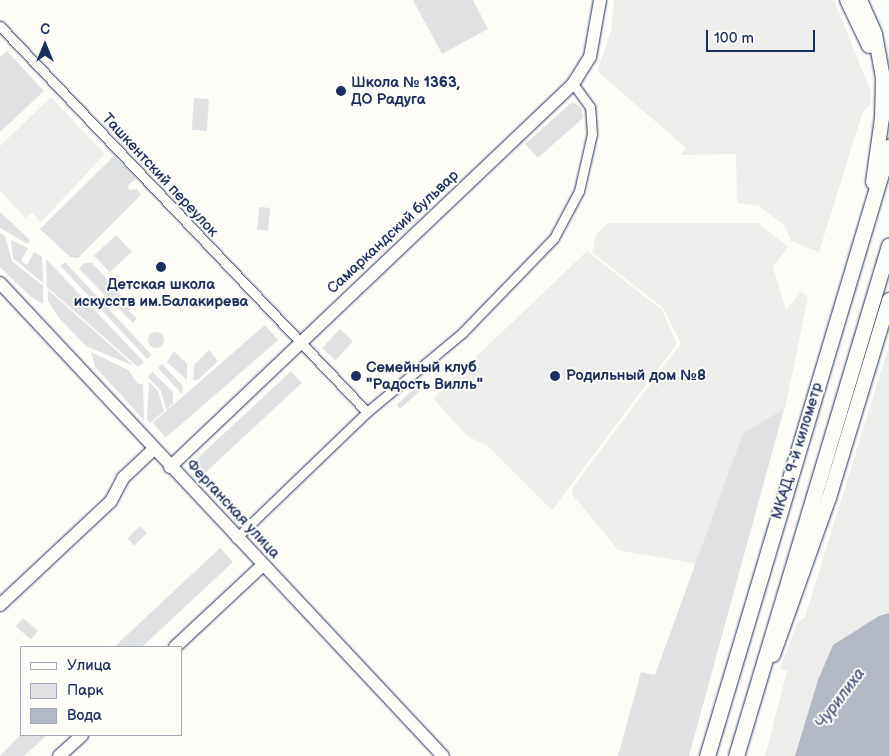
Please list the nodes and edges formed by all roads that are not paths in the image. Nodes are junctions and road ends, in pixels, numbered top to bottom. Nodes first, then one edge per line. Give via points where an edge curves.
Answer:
1 (600, 0) edge
2 (846, 0) edge
3 (860, 0) edge
4 (0, 26) edge
5 (573, 84) junction
6 (882, 96) junction
7 (889, 147) edge
8 (867, 221) junction
9 (889, 246) edge
10 (0, 283) edge
11 (889, 300) edge
12 (300, 342) junction
13 (367, 412) junction
14 (154, 449) junction
15 (170, 466) junction
16 (236, 538) junction
17 (263, 565) junction
18 (0, 605) edge
19 (176, 646) edge
20 (81, 736) edge
21 (737, 752) edge
22 (59, 756) edge
23 (443, 756) edge
24 (707, 756) edge

1 - 5 street, Самаркандский бульвар via 590,57
2 - 6 main road via 866,37
3 - 6 main road via 880,52
4 - 12 street, Ташкентский переулок
5 - 12 street, Самаркандский бульвар
5 - 13 street via 590,107 592,127 579,191 566,221 541,254 462,332
6 - 8 main road via 878,154
7 - 8 highway, МКАД, 9-й километр
8 - 24 highway, МКАД, 9-й километр
9 - 21 highway, МКАД, 9-й километр
10 - 14 street, Ферганская улица
11 - 21 main road via 829,498
12 - 13 street, Ташкентский переулок
12 - 15 street, Самаркандский бульвар
13 - 16 street
14 - 15 street, Ферганская улица
14 - 18 street via 123,478 111,501
15 - 16 street, Ферганская улица
16 - 17 street, Ферганская улица
17 - 19 street
17 - 23 street, Ферганская улица
20 - 22 street

